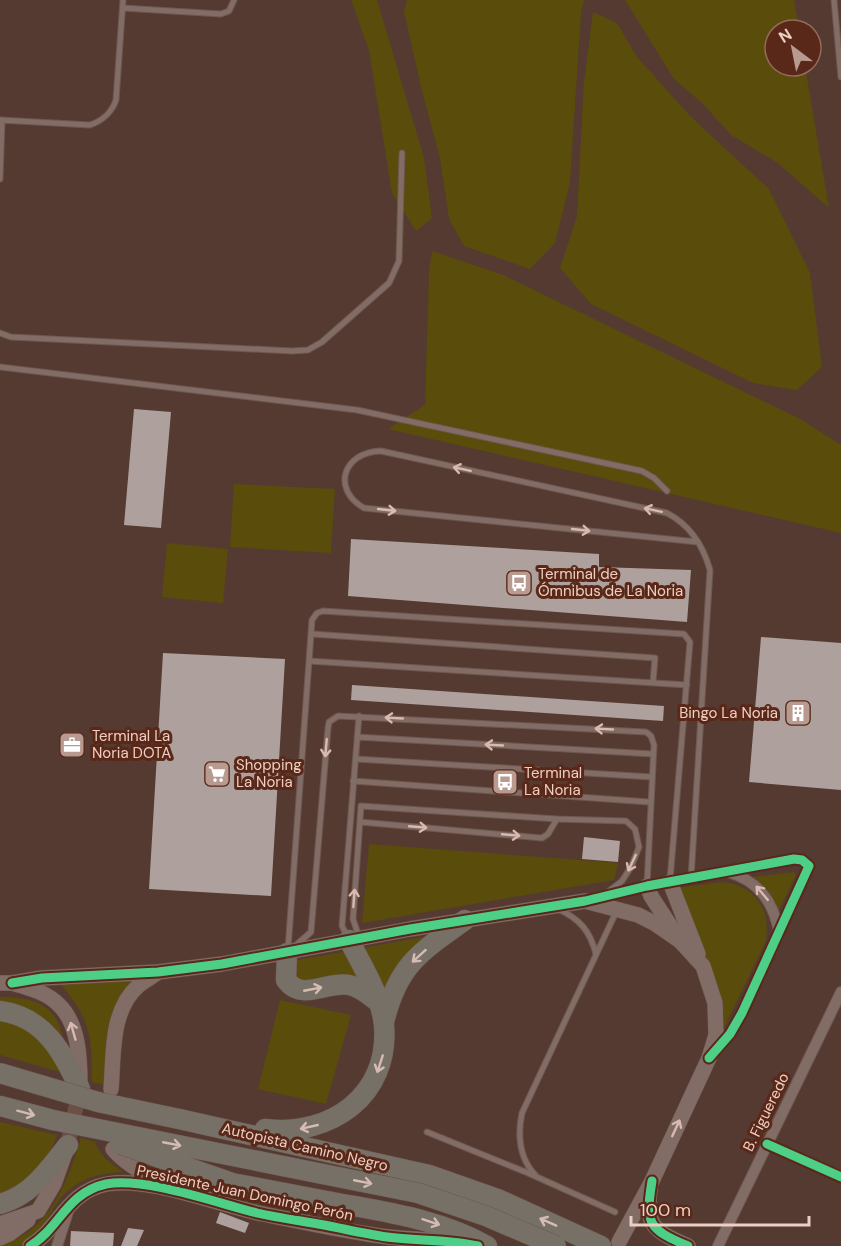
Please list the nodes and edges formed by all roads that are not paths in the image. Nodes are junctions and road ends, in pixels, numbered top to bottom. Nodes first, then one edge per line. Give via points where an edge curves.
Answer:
1 (123, 0) edge
2 (234, 0) edge
3 (834, 0) edge
4 (123, 8) junction
5 (841, 77) edge
6 (1, 120) edge
7 (402, 153) dead end
8 (0, 179) edge
9 (0, 333) edge
10 (0, 368) edge
11 (667, 491) dead end
12 (698, 542) junction
13 (312, 634) junction
14 (309, 662) junction
15 (653, 682) junction
16 (687, 685) junction
17 (359, 716) junction
18 (357, 737) junction
19 (653, 754) junction
20 (356, 759) junction
21 (652, 777) junction
22 (353, 781) junction
23 (650, 802) junction
24 (556, 819) junction
25 (360, 822) junction
26 (726, 872) junction
27 (691, 878) junction
28 (670, 882) junction
29 (647, 886) junction
30 (585, 901) junction
31 (552, 906) junction
32 (618, 909) junction
33 (465, 920) junction
34 (779, 932) junction
35 (354, 939) junction
36 (680, 941) junction
37 (287, 953) junction
38 (596, 954) junction
39 (703, 966) junction
40 (158, 972) junction
41 (6, 983) edge
42 (841, 992) edge
43 (378, 1002) junction
44 (0, 1011) edge
45 (384, 1023) junction
46 (709, 1058) junction
47 (0, 1073) edge
48 (80, 1089) joint
49 (111, 1089) dead end
50 (0, 1106) edge
51 (179, 1119) junction
52 (53, 1120) junction
53 (427, 1132) dead end
54 (68, 1142) joint
55 (767, 1144) junction
56 (113, 1149) dead end
57 (537, 1177) junction
58 (841, 1177) edge
59 (652, 1181) junction
60 (171, 1190) junction
61 (70, 1203) junction
62 (0, 1204) edge
63 (38, 1211) junction
64 (615, 1212) dead end
65 (0, 1224) edge
66 (0, 1238) edge
67 (386, 1242) edge
68 (610, 1244) edge
69 (30, 1246) edge
70 (57, 1246) edge
71 (478, 1246) edge
72 (487, 1246) edge
73 (556, 1246) edge
74 (688, 1246) edge
75 (717, 1246) edge

1 - 4 lane
2 - 4 lane via 229,12 221,14
3 - 5 lane
4 - 6 lane via 116,100 106,115 90,125
6 - 8 lane
7 - 9 lane via 399,261 394,275 322,342 308,350 12,337
10 - 11 lane via 374,412 642,471
12 -> 12 lane via 693,533 667,513 381,451 357,456 345,473 350,497 364,508
12 - 27 lane via 710,570
13 - 14 lane
13 - 15 lane via 655,658
13 - 16 lane via 312,620 323,611 684,634 690,642
14 - 15 lane
14 - 37 lane
15 - 16 lane
16 - 28 lane
17 - 18 lane
19 -> 17 lane via 651,736 646,732
17 -> 37 lane via 338,716 329,722 311,932
19 -> 18 lane
18 - 20 lane
19 - 21 lane
20 - 21 lane
20 - 22 lane
21 - 23 lane
22 - 23 lane
22 - 35 lane via 342,926
23 - 29 lane
25 -> 24 lane via 542,838
24 - 25 lane via 361,806
24 -> 30 lane via 626,821 635,829 639,847 622,881
35 -> 25 lane
26 - 27 street
34 -> 26 street via 775,914 762,892 747,880
26 - 34 street via 794,859 808,866
27 - 28 street
28 - 29 street
28 - 39 street
29 - 30 street
29 - 36 street
30 - 31 street
30 - 32 street
31 - 33 street
31 - 38 lane via 581,923
32 - 36 street via 654,922
32 - 38 lane
33 - 35 street
33 -> 45 highway via 406,968 389,1000
34 - 46 street via 742,1013
35 - 37 street
35 - 43 highway
36 - 39 street
37 - 40 street
37 -> 43 highway via 286,980 290,986 305,991 351,985
38 - 57 lane via 522,1113 520,1145 528,1168
39 - 46 street via 717,1017
40 - 41 street
40 - 49 street via 129,996 118,1017
48 -> 41 street via 80,1058 66,1013 46,995
42 - 55 street, B. Figueredo
43 - 45 highway
44 - 48 highway via 29,1020 49,1035
45 -> 51 highway via 382,1060 371,1083 351,1108 323,1123 271,1130
59 -> 46 street
47 - 51 highway, Autopista Camino Negro, bridge via 98,1102
50 -> 52 highway, Autopista Camino Negro
68 -> 51 highway, Autopista Camino Negro via 429,1175
52 -> 72 highway, bridge via 232,1183 426,1220
52 -> 73 highway, Autopista Camino Negro, bridge via 418,1193
53 - 57 lane
54 - 62 highway via 28,1191
54 - 63 street via 54,1184
55 - 58 street
55 - 75 street, B. Figueredo
56 - 60 street
57 - 64 lane
59 - 68 street
59 - 74 street via 648,1206 652,1224 664,1236
60 - 61 street, Presidente Juan Domingo Perón via 126,1183 106,1185 87,1191
60 - 67 street, Presidente Juan Domingo Perón
61 - 69 street, Presidente Juan Domingo Perón
61 - 70 street
63 - 65 street
63 - 66 street
67 - 71 street, Presidente Juan Domingo Perón via 445,1241

